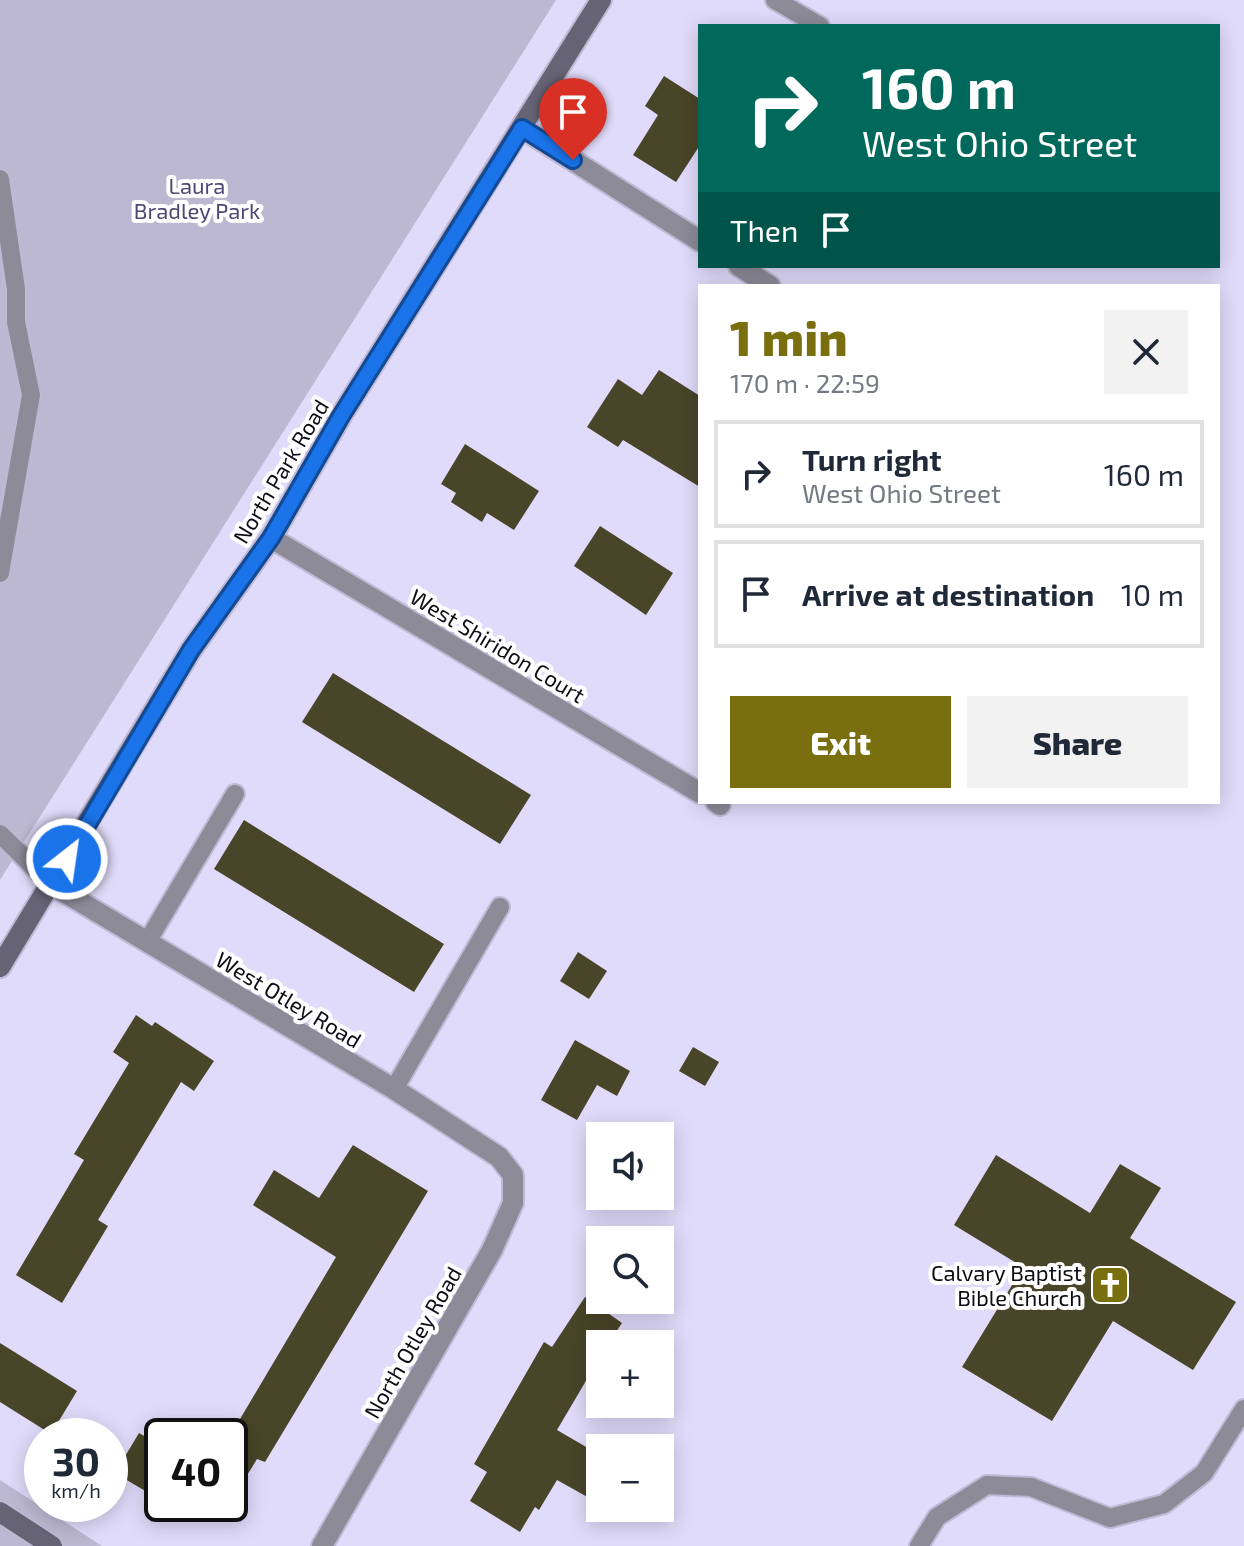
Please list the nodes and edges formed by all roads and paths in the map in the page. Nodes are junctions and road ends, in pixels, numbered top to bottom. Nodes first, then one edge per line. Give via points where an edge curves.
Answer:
1 (601, 0) edge
2 (775, 0) edge
3 (817, 24) edge
4 (522, 128) junction
5 (0, 179) edge
6 (698, 240) edge
7 (742, 268) edge
8 (767, 284) edge
9 (271, 538) junction
10 (0, 573) edge
11 (698, 792) edge
12 (235, 794) dead end
13 (0, 834) edge
14 (52, 885) junction
15 (500, 907) dead end
16 (147, 942) junction
17 (0, 967) edge
18 (394, 1089) junction
19 (499, 1157) joint
20 (1244, 1409) edge
21 (0, 1512) edge
22 (52, 1546) edge
23 (322, 1546) edge
24 (919, 1546) edge

1 - 4 street, North Park Road
2 - 3 lane
4 - 6 street
4 - 9 street, North Park Road
5 - 10 lane via 16,322 31,395
7 - 8 street
9 - 11 street, West Shiridon Court
9 - 14 street, North Park Road via 191,650
12 - 16 lane
13 - 14 lane
14 - 16 street, West Otley Road
14 - 17 street, North Park Road
15 - 18 lane
16 - 18 street, West Otley Road
18 - 19 street, West Otley Road
19 - 23 street, North Otley Road via 513,1175 513,1203
20 - 24 lane via 1204,1473 1164,1504 1110,1518 1031,1487 987,1485 937,1517
21 - 22 street

